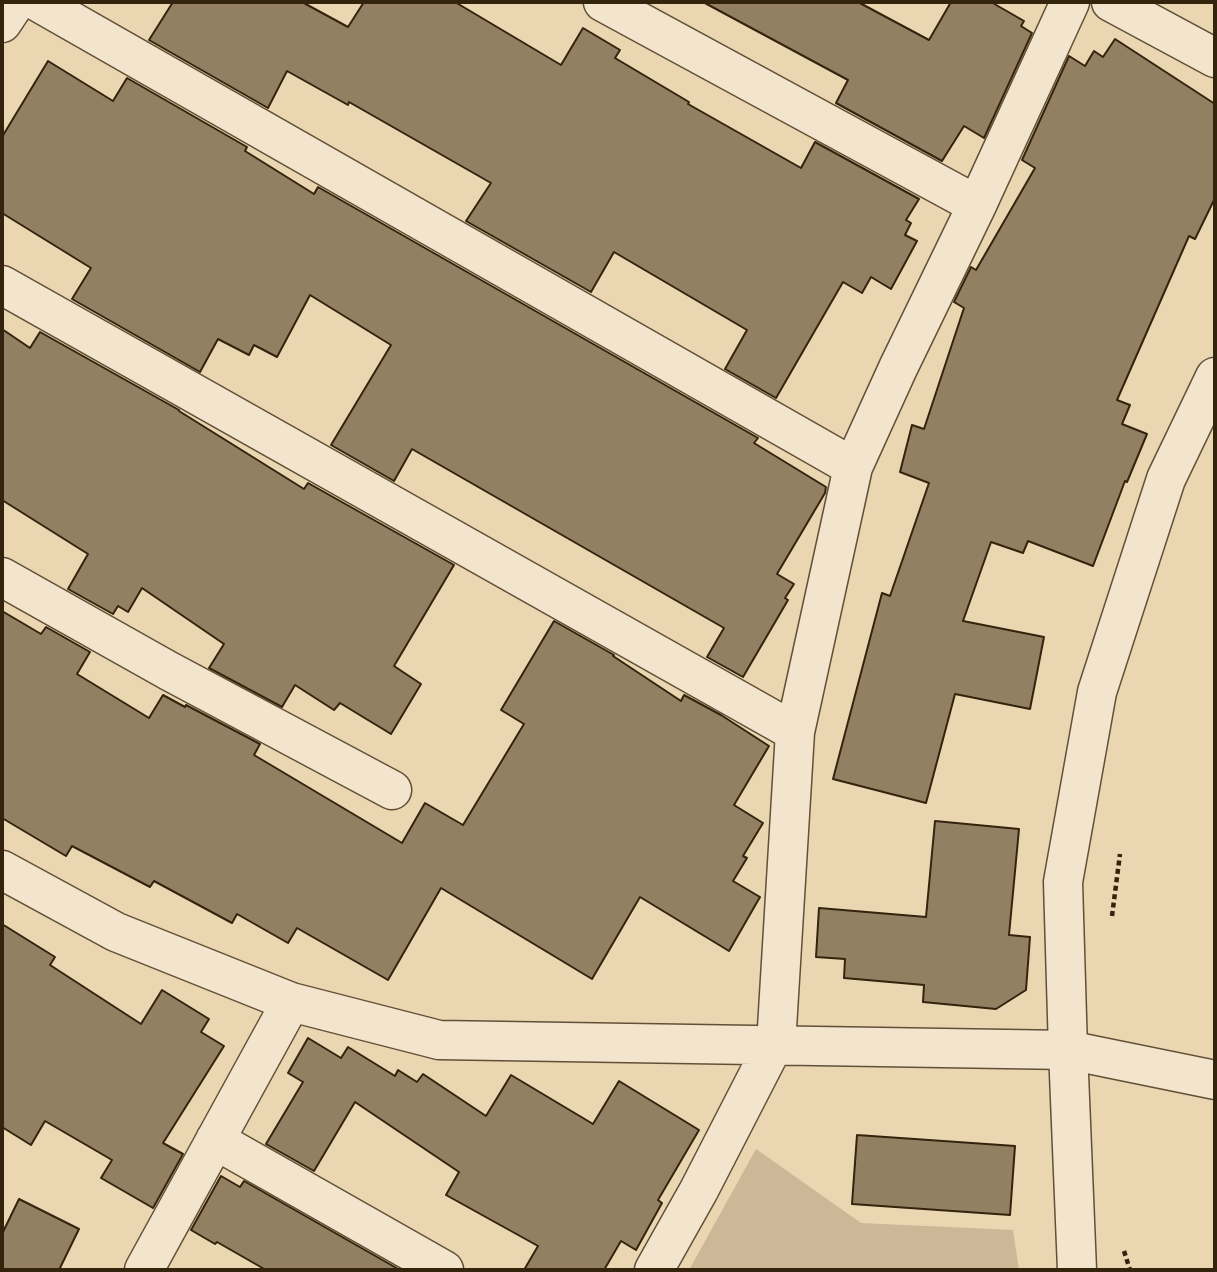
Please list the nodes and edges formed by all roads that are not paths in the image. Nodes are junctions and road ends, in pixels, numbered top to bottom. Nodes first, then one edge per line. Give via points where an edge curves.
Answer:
1 (16, 2) edge
2 (38, 2) edge
3 (603, 2) edge
4 (1070, 2) edge
5 (1111, 2) edge
6 (2, 23) edge
7 (1215, 58) edge
8 (977, 205) junction
9 (2, 285) edge
10 (1215, 377) edge
11 (853, 467) junction
12 (2, 577) edge
13 (795, 732) junction
14 (392, 790) dead end
15 (2, 870) edge
16 (291, 1002) junction
17 (773, 1046) junction
18 (1068, 1050) junction
19 (1215, 1080) edge
20 (215, 1140) junction
21 (144, 1270) edge
22 (444, 1270) edge
23 (654, 1270) edge
24 (1077, 1270) edge

1 - 6 street
2 - 11 street
3 - 8 street
4 - 8 street
5 - 7 street
8 - 11 street
9 - 13 street
10 - 18 street via 1166,479 1097,692 1063,882
11 - 13 street
12 - 14 street
13 - 17 street
15 - 16 street via 116,932
16 - 17 street via 439,1040
16 - 20 street
17 - 18 street
17 - 23 street
18 - 19 street
18 - 24 street
20 - 21 street
20 - 22 street

